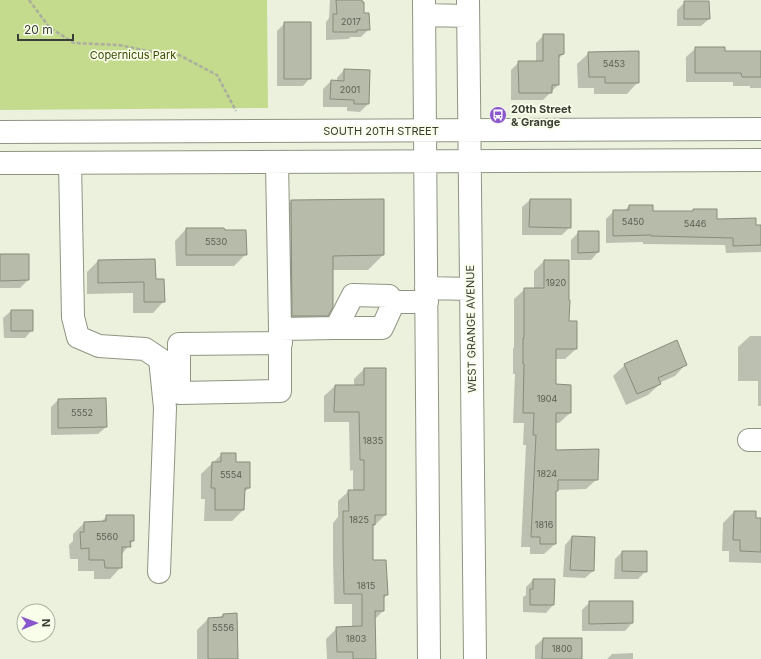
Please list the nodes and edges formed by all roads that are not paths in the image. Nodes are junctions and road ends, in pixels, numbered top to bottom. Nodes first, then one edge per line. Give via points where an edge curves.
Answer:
1 (424, 7) edge
2 (468, 8) edge
3 (761, 129) edge
4 (425, 130) junction
5 (469, 130) junction
6 (585, 130) junction
7 (262, 131) junction
8 (0, 132) edge
9 (585, 160) junction
10 (761, 160) edge
11 (425, 161) junction
12 (469, 161) junction
13 (270, 162) junction
14 (0, 163) edge
15 (70, 163) junction
16 (471, 289) junction
17 (426, 295) junction
18 (394, 302) junction
19 (336, 328) junction
20 (280, 336) junction
21 (159, 572) dead end
22 (429, 659) edge
23 (475, 659) edge

1 - 2 street
1 - 4 street
2 - 5 street, WEST GRANGE AVENUE
3 - 6 street, SOUTH 20TH STREET
4 - 5 street, SOUTH 20TH STREET
4 - 7 street, SOUTH 20TH STREET
4 - 11 street
5 - 6 street, SOUTH 20TH STREET
5 - 12 street, WEST GRANGE AVENUE
6 - 9 street
7 - 8 street, SOUTH 20TH STREET
7 - 13 street
9 - 10 street
9 - 12 street
11 - 12 street
11 - 13 street
11 - 17 street
12 - 16 street, WEST GRANGE AVENUE
13 - 15 street
13 - 20 street
14 - 15 street
15 - 21 street via 73,317 78,337 99,346 145,349 160,359 165,408
16 - 17 street
16 - 23 street, WEST GRANGE AVENUE
17 - 18 street
17 - 22 street
18 - 19 street via 382,328
18 - 19 street via 389,296 353,295
19 - 20 street
20 - 20 street via 280,391 179,393 180,344

